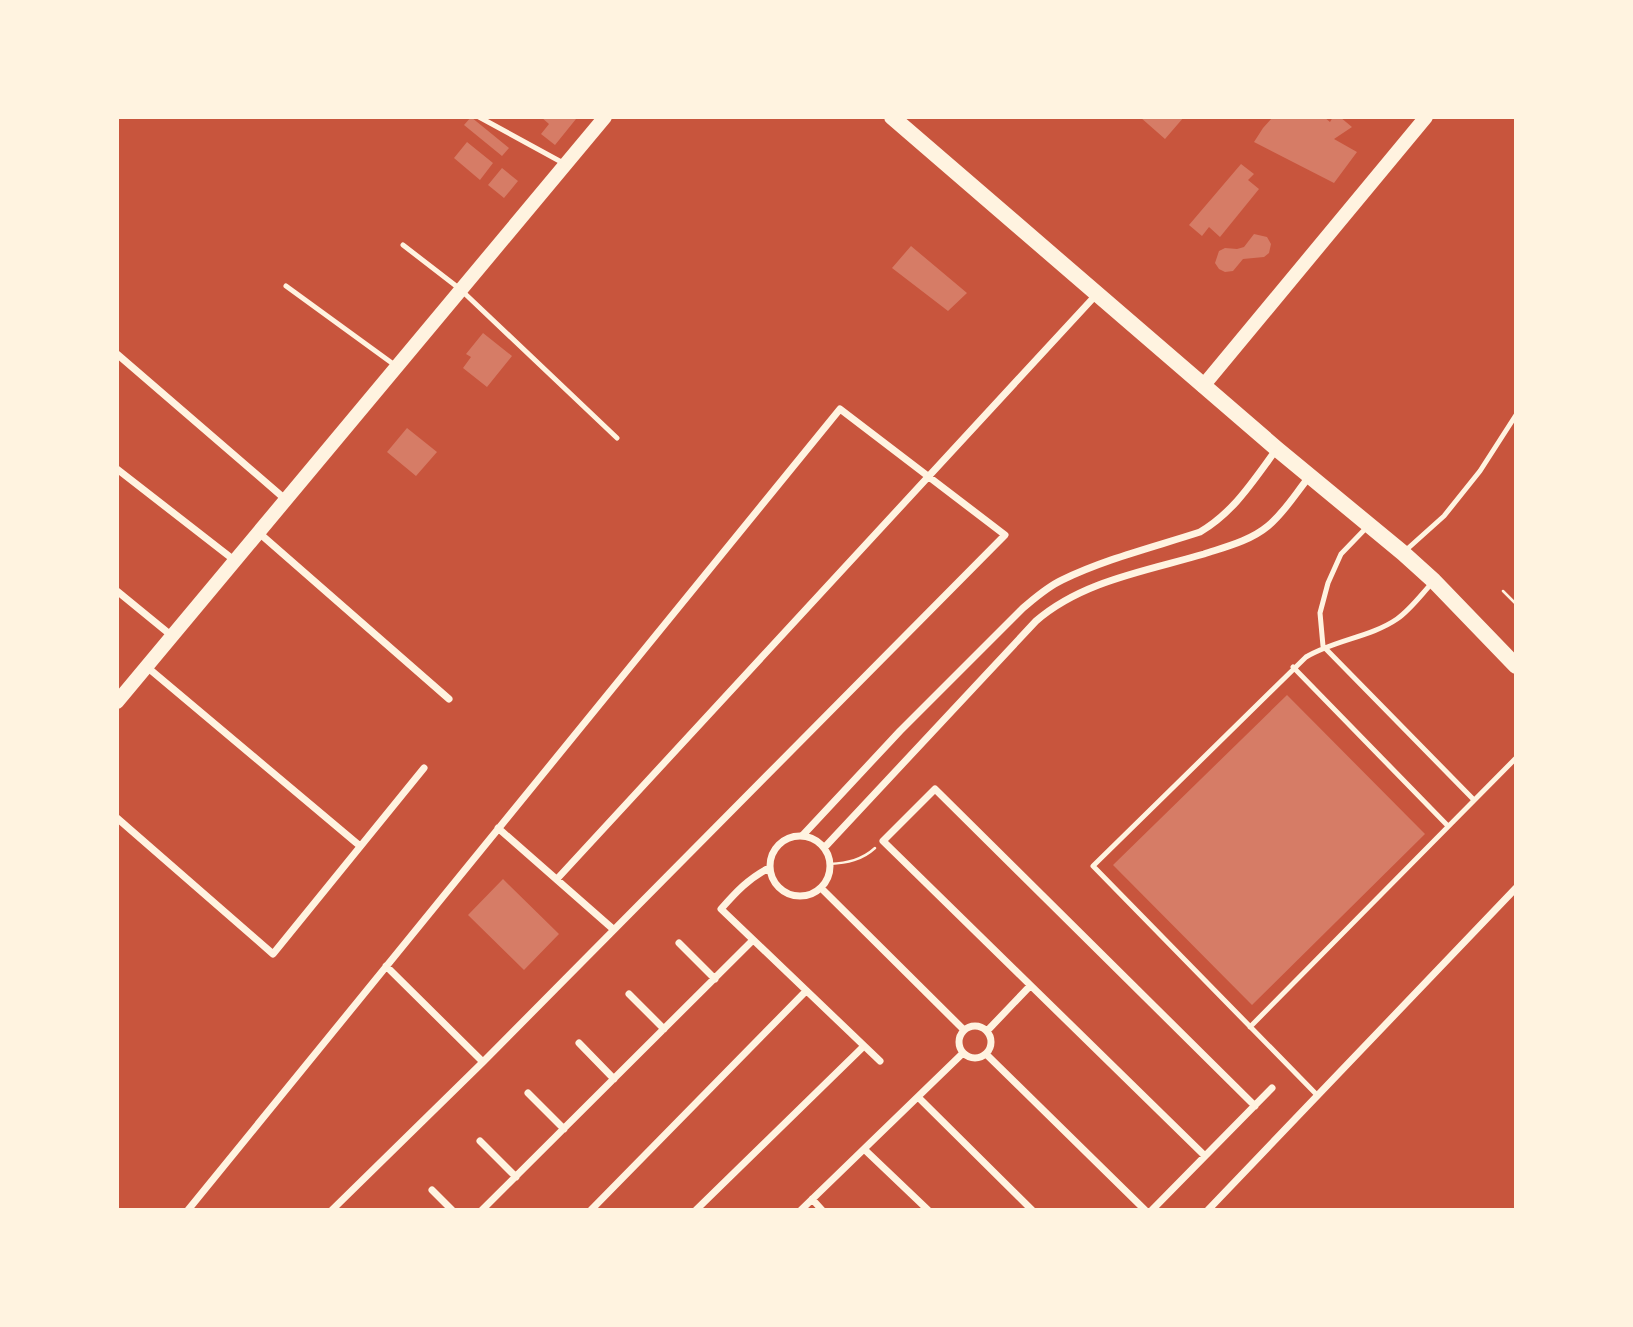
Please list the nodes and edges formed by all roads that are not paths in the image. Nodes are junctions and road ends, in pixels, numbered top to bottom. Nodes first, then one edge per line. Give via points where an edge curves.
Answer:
1 (479, 117) edge
2 (892, 117) edge
3 (1426, 117) edge
4 (598, 119) edge
5 (566, 164) junction
6 (403, 245) dead end
7 (286, 286) dead end
8 (460, 289) junction
9 (1096, 295) junction
10 (117, 354) edge
11 (396, 366) junction
12 (1203, 386) junction
13 (1516, 415) edge
14 (617, 438) dead end
15 (1277, 449) junction
16 (117, 469) edge
17 (928, 476) junction
18 (1309, 477) junction
19 (285, 499) junction
20 (1368, 525) junction
21 (258, 531) junction
22 (1402, 553) junction
23 (234, 560) junction
24 (1434, 581) junction
25 (117, 591) edge
26 (172, 636) junction
27 (1323, 646) junction
28 (1516, 666) edge
29 (146, 667) junction
30 (1293, 667) junction
31 (449, 699) dead end
32 (117, 702) edge
33 (1516, 758) edge
34 (424, 768) dead end
35 (1474, 800) junction
36 (117, 818) edge
37 (1448, 826) junction
38 (498, 828) junction
39 (802, 836) junction
40 (360, 846) junction
41 (824, 848) junction
42 (769, 868) junction
43 (557, 880) junction
44 (821, 888) junction
45 (1516, 888) edge
46 (613, 929) junction
47 (753, 940) junction
48 (679, 943) dead end
49 (386, 966) junction
50 (715, 979) junction
51 (1030, 986) junction
52 (806, 991) junction
53 (628, 994) dead end
54 (1250, 1027) junction
55 (664, 1029) junction
56 (964, 1030) junction
57 (988, 1031) junction
58 (579, 1043) dead end
59 (864, 1046) junction
60 (963, 1053) junction
61 (986, 1054) junction
62 (880, 1061) dead end
63 (483, 1062) junction
64 (614, 1079) junction
65 (1272, 1088) dead end
66 (528, 1093) dead end
67 (1318, 1096) junction
68 (918, 1097) junction
69 (1255, 1106) junction
70 (564, 1129) junction
71 (480, 1141) dead end
72 (864, 1149) junction
73 (1205, 1156) junction
74 (516, 1177) junction
75 (432, 1189) dead end
76 (812, 1199) junction
77 (188, 1210) edge
78 (332, 1210) edge
79 (452, 1210) edge
80 (482, 1210) edge
81 (591, 1210) edge
82 (696, 1210) edge
83 (801, 1210) edge
84 (822, 1210) edge
85 (928, 1210) edge
86 (1031, 1210) edge
87 (1145, 1210) edge
88 (1152, 1210) edge
89 (1208, 1210) edge

1 - 5 lane
2 - 9 highway
3 - 12 main road
4 - 5 main road
5 - 8 main road
6 - 8 lane
7 - 11 lane
8 - 11 main road
8 - 14 lane
9 - 12 highway
9 - 17 street
10 - 19 street
11 - 19 main road
12 - 15 highway
13 - 22 lane via 1444,516
15 - 18 highway
15 - 39 street via 1216,523 1060,580 1033,600
16 - 23 street
17 - 38 street via 840,409
17 - 43 street
17 - 46 street via 1005,535
18 - 20 highway
18 - 41 street via 1258,533 1224,548 1089,587 1053,606
19 - 21 main road
20 - 22 highway
20 - 27 lane via 1341,554 1328,583 1320,613
21 - 23 main road
21 - 31 street
22 - 24 highway
23 - 26 main road
24 - 27 lane via 1398,618
24 - 28 highway
25 - 26 street
26 - 29 main road
27 - 30 lane
27 - 35 lane
29 - 32 main road
29 - 40 street
30 - 37 lane
30 - 54 lane via 1093,866
33 - 35 lane
34 - 40 street
35 - 37 lane
36 - 40 street via 272,954
37 - 54 lane
38 - 43 street
38 - 49 street
39 - 41 street
39 - 42 street via 778,845
41 - 44 street via 830,864
42 - 44 street via 775,884 789,894 806,896
42 - 47 street via 744,883 720,909
43 - 46 street
44 - 56 street
45 - 67 street
46 - 63 street
47 - 50 street
47 - 52 street
48 - 50 street
49 - 63 street
49 - 77 street
50 - 55 street
51 - 57 street
51 - 69 street via 883,841 934,789
51 - 73 street
52 - 59 street
52 - 81 street
53 - 55 street
54 - 67 lane
55 - 64 street
56 - 57 street via 976,1026
56 - 60 street via 958,1041
57 - 61 street via 992,1043
58 - 64 street
59 - 62 street
59 - 82 street
60 - 61 street via 974,1059
60 - 68 street
61 - 87 street
63 - 78 street
64 - 70 street
65 - 69 street
66 - 70 street
67 - 89 street
68 - 72 street
68 - 86 street
69 - 73 street
70 - 74 street
71 - 74 street
72 - 76 street
72 - 85 street
73 - 88 street
74 - 80 street
75 - 79 street
76 - 83 street
76 - 84 street

